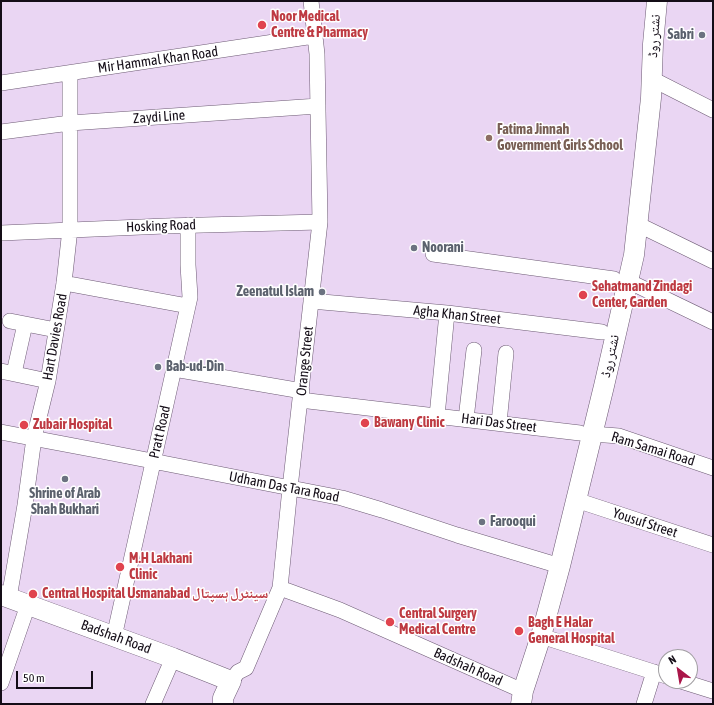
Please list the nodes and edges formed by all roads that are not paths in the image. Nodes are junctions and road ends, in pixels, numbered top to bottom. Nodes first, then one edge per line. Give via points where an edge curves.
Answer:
1 (311, 1) edge
2 (646, 1) edge
3 (657, 1) edge
4 (314, 36) junction
5 (70, 73) junction
6 (652, 78) junction
7 (1, 83) edge
8 (318, 106) junction
9 (713, 110) edge
10 (70, 123) junction
11 (1, 132) edge
12 (320, 222) junction
13 (637, 224) junction
14 (188, 225) junction
15 (70, 229) junction
16 (1, 233) edge
17 (433, 254) dead end
18 (713, 261) edge
19 (621, 280) junction
20 (64, 283) junction
21 (311, 301) junction
22 (188, 306) junction
23 (447, 313) junction
24 (713, 322) edge
25 (56, 330) junction
26 (602, 332) junction
27 (474, 350) dead end
28 (506, 353) dead end
29 (174, 369) junction
30 (7, 372) edge
31 (48, 381) junction
32 (301, 395) junction
33 (437, 416) junction
34 (466, 419) junction
35 (499, 423) junction
36 (1, 432) edge
37 (586, 433) junction
38 (34, 438) junction
39 (153, 461) junction
40 (713, 468) edge
41 (290, 488) junction
42 (576, 500) junction
43 (713, 545) edge
44 (554, 564) junction
45 (280, 588) junction
46 (5, 596) edge
47 (28, 604) junction
48 (541, 636) junction
49 (114, 637) junction
50 (173, 658) junction
51 (658, 673) edge
52 (658, 678) edge
53 (230, 681) junction
54 (1, 684) edge
55 (698, 686) edge
56 (713, 691) edge
57 (518, 696) edge
58 (153, 704) edge
59 (223, 704) edge
60 (644, 704) edge

1 - 4 street, Orange Street
2 - 19 main road, نشتر روڈ via 622,246
3 - 6 main road, نشتر روڈ
4 - 5 street, Mir Hammal Khan Road
4 - 8 street, Orange Street
5 - 7 street, Mir Hammal Khan Road
5 - 10 street, Hart Davies Road
6 - 9 street
6 - 13 main road, نشتر روڈ
8 - 10 street, Zaydi Line
8 - 12 street, Orange Street
10 - 11 street, Zaydi Line
10 - 15 street, Hart Davies Road
12 - 14 street, Hosking Road
12 - 21 street, Orange Street
13 - 18 street
13 - 19 main road, نشتر روڈ via 634,255
14 - 15 street, Hosking Road
14 - 22 street, Pratt Road
15 - 16 street, Hosking Road
15 - 20 street, Hart Davies Road
17 - 19 street
19 - 24 street
19 - 26 main road, نشتر روڈ
19 - 37 main road, نشتر روڈ
20 - 22 street
20 - 25 street, Hart Davies Road
21 - 23 street, Agha Khan Street
21 - 32 street, Orange Street
22 - 29 street, Pratt Road
23 - 26 street, Agha Khan Street
23 - 33 street
25 - 30 street via 18,322
25 - 31 street, Hart Davies Road
26 - 37 main road, نشتر روڈ
27 - 34 street
28 - 35 street
29 - 32 street, Hari Das Street
29 - 39 street, Pratt Road
30 - 31 street
31 - 38 street, Hart Davies Road
32 - 33 street, Hari Das Street
32 - 41 street, Orange Street
33 - 34 street, Hari Das Street
34 - 35 street, Hari Das Street
35 - 37 street, Hari Das Street
36 - 38 street, Udham Das Tara Road
37 - 40 street, Ram Samai Road via 619,436
37 - 42 main road, نشتر روڈ
37 - 44 main road, نشتر روڈ
38 - 39 street, Udham Das Tara Road
38 - 46 street, Hart Davies Road via 25,505
39 - 41 street, Udham Das Tara Road
39 - 49 street, Pratt Road
41 - 44 street, Udham Das Tara Road via 342,498
41 - 45 street, Orange Street
42 - 43 street, Yousuf Street
42 - 44 main road, نشتر روڈ
44 - 48 main road, نشتر روڈ
44 - 57 main road, نشتر روڈ
45 - 53 street, Orange Street via 246,668
45 - 57 street, Badshah Road via 346,613
46 - 47 main road, Badshah Road
47 - 49 main road, Badshah Road
47 - 54 street
48 - 51 street
48 - 57 main road, نشتر روڈ
49 - 50 main road, Badshah Road
50 - 53 main road, Badshah Road
50 - 58 street
52 - 60 street
53 - 59 main road, Orange Street
55 - 56 street

